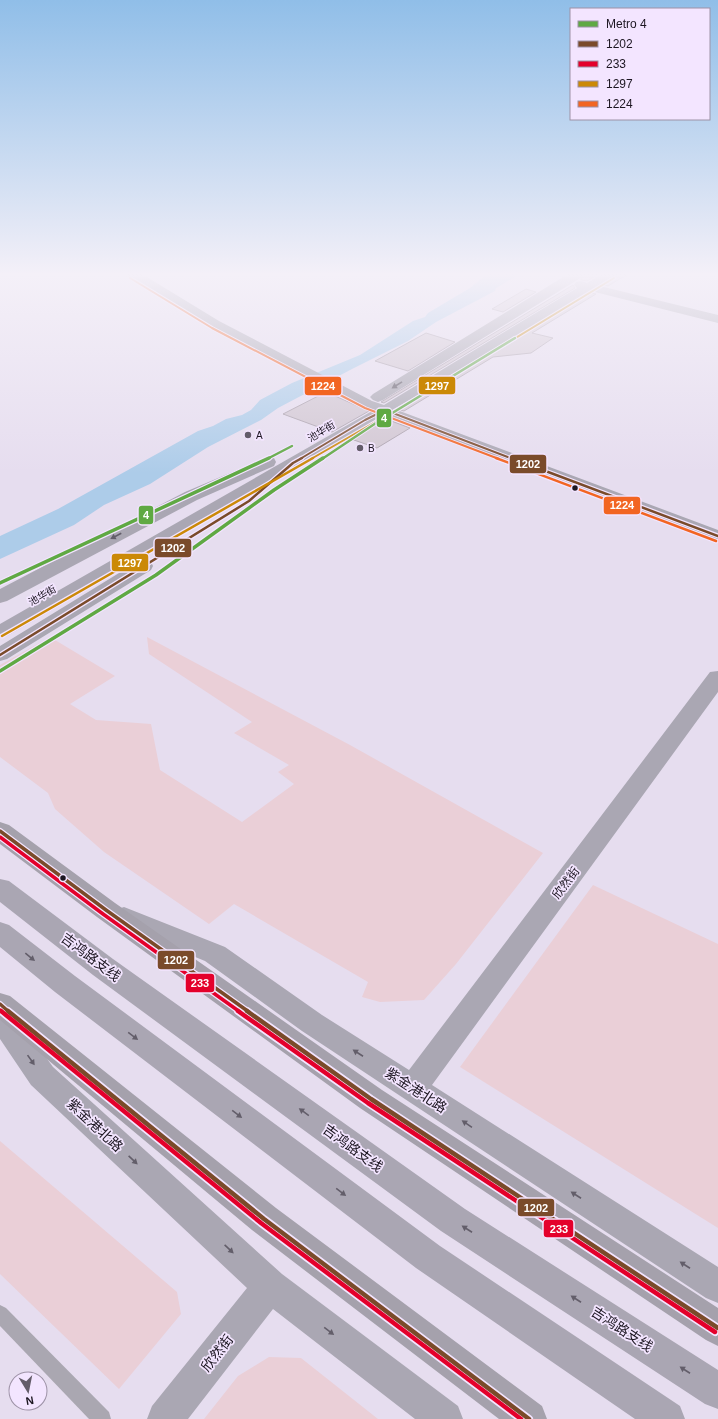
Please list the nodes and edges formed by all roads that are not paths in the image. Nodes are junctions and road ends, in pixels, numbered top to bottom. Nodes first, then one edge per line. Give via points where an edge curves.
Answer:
1 (245, 340) edge
2 (470, 340) edge
3 (500, 340) edge
4 (368, 404) junction
5 (385, 410) junction
6 (285, 460) junction
7 (254, 478) junction
8 (718, 536) edge
9 (0, 597) edge
10 (0, 620) edge
11 (0, 632) edge
12 (0, 655) edge
13 (718, 677) edge
14 (0, 831) edge
15 (0, 888) edge
16 (106, 910) junction
17 (0, 932) edge
18 (0, 1004) edge
19 (0, 1016) edge
20 (413, 1088) junction
21 (270, 1286) junction
22 (718, 1286) edge
23 (0, 1314) edge
24 (718, 1328) edge
25 (718, 1391) edge
26 (102, 1419) edge
27 (165, 1419) edge
28 (445, 1419) edge
29 (529, 1419) edge
30 (667, 1419) edge

1 - 4 main road
2 -> 4 main road, 池华街
3 - 5 main road, 池华街
4 - 5 main road
4 - 6 main road, 池华街
5 - 6 main road, 池华街
5 - 8 main road
6 - 7 main road, 池华街
6 -> 9 main road via 191,496
6 - 12 main road via 249,501
7 - 10 main road, 池华街
7 - 11 main road, 池华街 via 181,528
13 - 20 main road, 欣然街
14 - 16 main road, 紫金港北路
25 -> 15 highway, 吉鸿路支线 via 453,1220 110,972
20 -> 16 main road, 紫金港北路 via 312,1023 214,954
16 - 24 main road, 紫金港北路 via 371,1099
17 -> 30 highway via 65,984 428,1257
18 - 29 main road via 264,1219
19 -> 21 main road, 紫金港北路 via 42,1076
22 -> 20 main road, 紫金港北路
21 - 27 main road, 欣然街
21 -> 28 main road, 紫金港北路
23 - 26 lane

